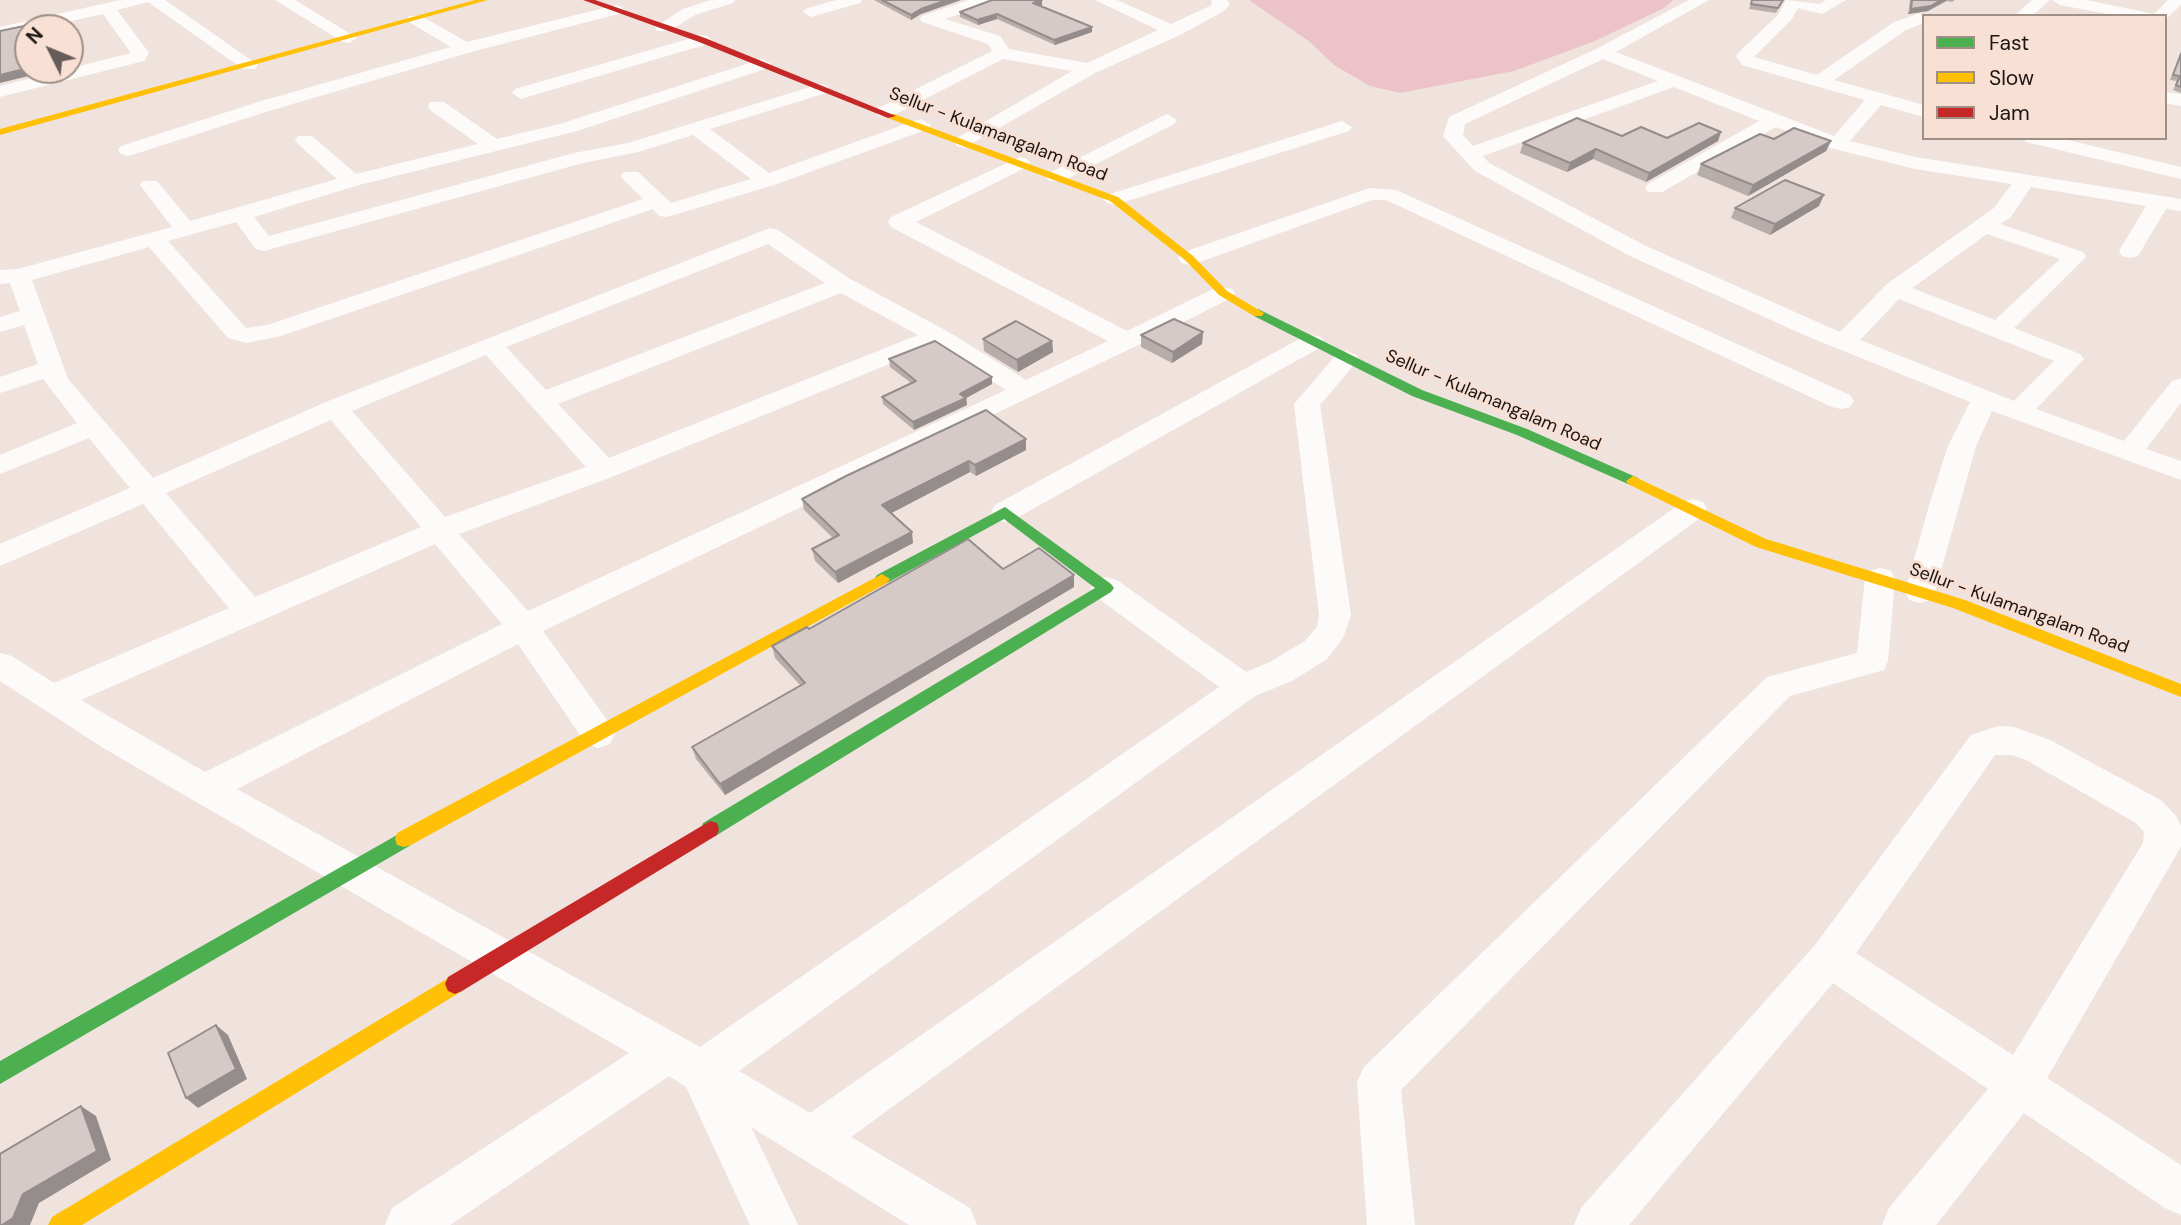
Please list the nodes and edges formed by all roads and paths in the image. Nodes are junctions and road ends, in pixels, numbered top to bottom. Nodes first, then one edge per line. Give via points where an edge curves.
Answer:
1 (141, 0) edge
2 (154, 0) edge
3 (484, 0) edge
4 (587, 0) edge
5 (727, 0) edge
6 (854, 0) edge
7 (985, 0) edge
8 (1103, 0) edge
9 (1219, 0) edge
10 (1701, 0) edge
11 (1838, 0) edge
12 (2042, 0) edge
13 (2060, 0) edge
14 (2177, 0) edge
15 (1794, 1) edge
16 (318, 3) dead end
17 (290, 4) edge
18 (107, 8) junction
19 (616, 10) junction
20 (811, 12) dead end
21 (2024, 14) edge
22 (2136, 14) edge
23 (2163, 14) edge
24 (1922, 17) edge
25 (415, 19) junction
26 (663, 27) junction
27 (1174, 31) junction
28 (0, 32) edge
29 (349, 38) junction
30 (702, 40) junction
31 (465, 48) junction
32 (1000, 49) junction
33 (1602, 53) junction
34 (762, 64) junction
35 (249, 65) junction
36 (1089, 69) junction
37 (1674, 81) junction
38 (1819, 82) junction
39 (820, 89) junction
40 (0, 92) edge
41 (521, 93) dead end
42 (1877, 98) junction
43 (437, 106) dead end
44 (1922, 110) edge
45 (885, 112) junction
46 (1167, 120) dead end
47 (1774, 120) junction
48 (921, 125) junction
49 (1342, 127) dead end
50 (696, 128) junction
51 (0, 132) edge
52 (305, 140) dead end
53 (2041, 140) edge
54 (964, 142) junction
55 (1836, 144) junction
56 (494, 146) junction
57 (128, 150) dead end
58 (1470, 154) junction
59 (1020, 163) junction
60 (2181, 173) edge
61 (631, 176) dead end
62 (1056, 177) junction
63 (2026, 180) junction
64 (352, 181) junction
65 (767, 181) junction
66 (150, 185) dead end
67 (1655, 188) edge
68 (1114, 199) junction
69 (657, 201) junction
70 (2170, 203) edge
71 (241, 214) junction
72 (1984, 226) junction
73 (186, 229) junction
74 (153, 238) junction
75 (2130, 251) dead end
76 (1189, 258) junction
77 (9, 277) edge
78 (842, 284) junction
79 (1895, 289) junction
80 (1223, 293) junction
81 (33, 315) junction
82 (0, 324) edge
83 (1998, 330) junction
84 (937, 336) junction
85 (1127, 341) junction
86 (1312, 342) junction
87 (1844, 342) junction
88 (490, 345) junction
89 (1346, 359) junction
90 (52, 369) junction
91 (0, 385) edge
92 (2181, 386) edge
93 (1025, 391) junction
94 (1985, 399) junction
95 (541, 401) junction
96 (1841, 401) dead end
97 (335, 408) junction
98 (2018, 412) junction
99 (94, 426) junction
100 (2129, 452) junction
101 (0, 465) edge
102 (604, 470) junction
103 (2181, 471) edge
104 (148, 489) junction
105 (1693, 509) junction
106 (1005, 512) junction
107 (440, 530) junction
108 (0, 556) edge
109 (1880, 579) junction
110 (1106, 588) junction
111 (1920, 592) junction
112 (251, 612) junction
113 (523, 627) junction
114 (0, 665) edge
115 (1243, 687) junction
116 (2181, 691) edge
117 (52, 698) junction
118 (598, 734) junction
119 (204, 789) junction
120 (347, 870) junction
121 (500, 957) junction
122 (1829, 958) junction
123 (685, 1062) junction
124 (0, 1073) edge
125 (2019, 1085) junction
126 (811, 1139) junction
127 (2181, 1192) edge
128 (60, 1225) edge
129 (409, 1225) edge
130 (774, 1225) edge
131 (953, 1225) edge
132 (1391, 1225) edge
133 (1598, 1225) edge
134 (1906, 1225) edge

1 - 18 street
2 - 35 street
3 - 25 main road
4 - 19 main road, Sellur - Kulamangalam Road
5 - 26 street via 689,12
6 - 20 street
7 - 32 street via 929,19
8 - 27 street
9 - 27 street via 1219,8
10 - 33 street
11 - 15 street via 1822,9
12 - 21 street
13 - 22 street
14 - 23 street
15 - 38 street via 1785,17 1745,56 1757,64
16 - 17 street
17 - 29 street
18 - 28 street
18 - 40 street via 140,53 138,57
19 - 26 main road, Sellur - Kulamangalam Road
19 - 31 street
24 - 38 street via 1900,26
25 - 29 main road
25 - 31 street
26 - 30 main road, Sellur - Kulamangalam Road
27 - 36 street
29 - 35 main road
30 - 34 main road, Sellur - Kulamangalam Road
30 - 41 street
31 - 57 street
32 - 36 street
32 - 45 street
33 - 37 street
33 - 58 street via 1456,121 1453,136
34 - 39 main road, Sellur - Kulamangalam Road
34 - 56 street via 570,127
35 - 51 main road
36 - 54 street
37 - 47 street
37 - 58 street
38 - 42 street
39 - 45 main road, Sellur - Kulamangalam Road
39 - 50 street
42 - 44 street
42 - 55 street
43 - 56 street
45 - 48 main road, Sellur - Kulamangalam Road
46 - 62 street
47 - 55 street
47 - 67 street
48 - 54 main road, Sellur - Kulamangalam Road
48 - 65 street
49 - 68 street
50 - 65 street
50 - 71 street via 264,244
52 - 64 street
53 - 60 street
54 - 59 main road, Sellur - Kulamangalam Road
55 - 63 street via 1915,163
56 - 64 street
58 - 87 street via 1482,167 1638,251
59 - 62 main road, Sellur - Kulamangalam Road
59 - 85 street via 899,222
61 - 69 street
62 - 68 main road, Sellur - Kulamangalam Road
63 - 70 street
63 - 72 street via 2002,213
64 - 71 street
65 - 69 street via 667,211
66 - 73 street
68 - 76 main road, Sellur - Kulamangalam Road
69 - 74 street via 246,336 237,333
70 - 75 street
71 - 73 street
72 - 79 street
72 - 83 street via 2075,257
73 - 74 street
74 - 77 street
76 - 80 main road, Sellur - Kulamangalam Road
76 - 96 street via 1370,194 1389,194
77 - 81 street
78 - 84 street
78 - 88 street via 771,236
78 - 95 street
79 - 83 street
79 - 87 street
80 - 85 street
80 - 86 main road, Sellur - Kulamangalam Road
81 - 82 street
81 - 90 street
83 - 98 street via 2071,359
84 - 93 street
84 - 102 street
85 - 93 street
86 - 89 main road, Sellur - Kulamangalam Road
86 - 106 street
87 - 94 street
88 - 95 street
88 - 97 street
89 - 105 main road, Sellur - Kulamangalam Road
89 - 115 street via 1307,404 1335,615 1332,630 1316,650
90 - 91 street
90 - 99 street
92 - 100 street
93 - 113 street
94 - 98 street
94 - 111 street via 1962,446
95 - 102 street
97 - 104 street
97 - 107 street
98 - 100 street
99 - 101 street
99 - 104 street
100 - 103 street
102 - 107 street
104 - 108 street
104 - 112 street
105 - 109 main road, Sellur - Kulamangalam Road via 1761,543
105 - 126 street
106 - 110 main road
106 - 118 main road
107 - 112 street
107 - 113 street
109 - 111 main road, Sellur - Kulamangalam Road
109 - 132 street via 1871,661 1779,686 1379,1082
110 - 115 street
110 - 121 main road
111 - 116 main road, Sellur - Kulamangalam Road
112 - 117 street
113 - 118 street
113 - 119 street
114 - 117 street
115 - 123 street
117 - 119 street
118 - 120 main road
119 - 120 street
120 - 121 street
120 - 124 main road
121 - 123 street
121 - 128 main road
122 - 125 street
122 - 125 street via 1983,745 2014,741 2038,750 2149,811 2163,827 2162,846
122 - 133 street
123 - 126 street
123 - 129 street
123 - 130 street
125 - 127 street
125 - 134 street
126 - 131 street

